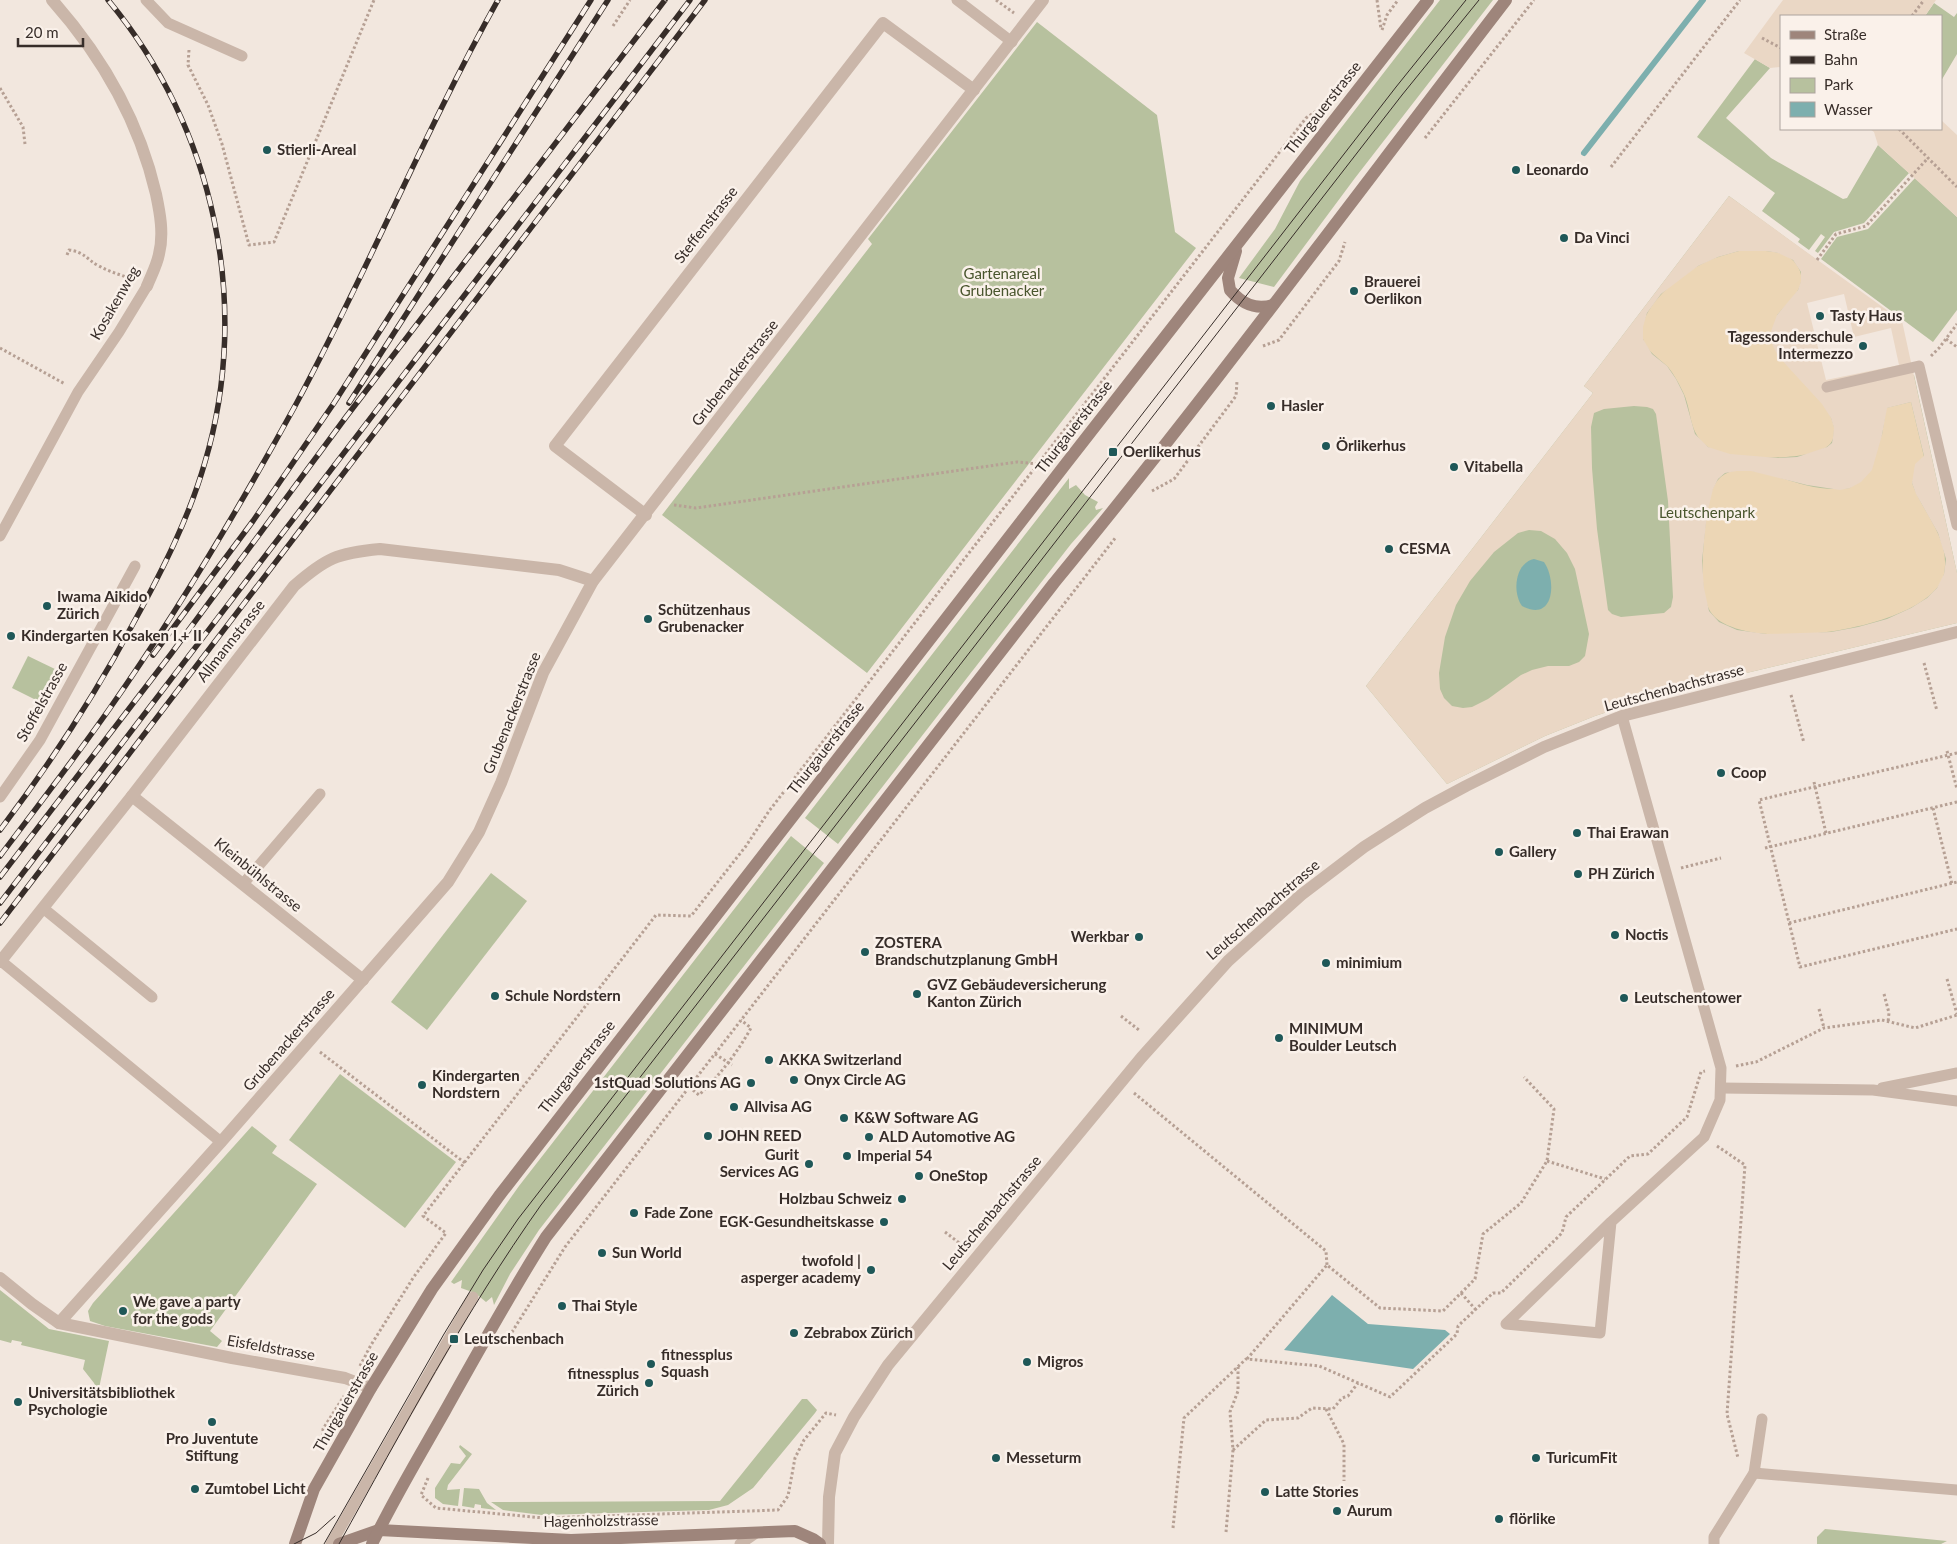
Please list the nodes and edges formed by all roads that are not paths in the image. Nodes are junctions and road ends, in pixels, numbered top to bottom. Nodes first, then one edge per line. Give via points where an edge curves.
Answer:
1 (52, 0) edge
2 (146, 0) edge
3 (957, 0) edge
4 (1043, 0) edge
5 (1428, 0) edge
6 (1506, 0) edge
7 (1012, 42) junction
8 (242, 56) dead end
9 (974, 90) junction
10 (1238, 244) junction
11 (141, 283) joint
12 (1273, 305) junction
13 (1827, 387) dead end
14 (646, 515) junction
15 (1957, 525) edge
16 (0, 536) edge
17 (134, 566) dead end
18 (593, 582) junction
19 (1957, 632) edge
20 (1622, 716) junction
21 (320, 794) dead end
22 (132, 796) junction
23 (0, 797) edge
24 (243, 884) junction
25 (44, 908) junction
26 (0, 962) edge
27 (363, 980) junction
28 (152, 997) dead end
29 (1957, 1073) edge
30 (1721, 1088) junction
31 (1873, 1090) junction
32 (1957, 1101) edge
33 (221, 1142) junction
34 (1611, 1222) junction
35 (0, 1278) edge
36 (473, 1297) dead end
37 (59, 1323) junction
38 (372, 1388) junction
39 (1762, 1419) dead end
40 (1754, 1473) junction
41 (1957, 1490) edge
42 (379, 1530) junction
43 (756, 1533) junction
44 (295, 1544) edge
45 (330, 1544) edge
46 (339, 1544) edge
47 (372, 1544) edge
48 (740, 1544) edge
49 (820, 1544) edge
50 (828, 1544) edge
51 (1714, 1544) edge

1 - 11 street, Kosakenweg via 99,62 130,116 150,170 162,221 160,254
2 - 8 lane via 168,23
3 - 7 lane
4 - 7 street, Grubenackerstrasse
5 - 10 main road, Thurgauerstrasse
6 - 12 main road
7 - 9 street, Grubenackerstrasse
9 - 14 street, Grubenackerstrasse
9 - 14 street, Steffenstrasse via 883,23 561,438 555,446
10 - 12 main road via 1228,278 1230,290 1249,305 1258,308
10 - 38 main road, Thurgauerstrasse via 499,1196 432,1289
11 - 16 lane, Kosakenweg via 119,332 78,392
12 - 42 main road via 546,1237
13 - 15 lane via 1919,366
14 - 18 street, Grubenackerstrasse
17 - 23 lane, Stoffelstrasse via 40,740
18 - 22 street, Allmannstrasse via 559,570 380,548 352,551 327,560 294,586
18 - 27 street, Grubenackerstrasse via 543,673 479,832 448,882
19 - 20 street, Leutschenbachstrasse
20 - 30 lane via 1721,1068
20 - 50 street, Leutschenbachstrasse via 1544,747 1425,808 1364,847 1301,895 1228,960 1141,1058 888,1365 835,1453 829,1497
21 - 24 lane
22 - 24 street, Kleinbühlstrasse
22 - 25 street, Allmannstrasse
24 - 27 street, Kleinbühlstrasse
25 - 26 street, Allmannstrasse
25 - 28 lane
26 - 33 lane
27 - 33 street, Grubenackerstrasse
29 - 31 lane
30 - 31 lane
30 - 34 lane via 1720,1100 1704,1137
31 - 32 lane
33 - 37 street, Grubenackerstrasse
34 - 34 lane via 1600,1333 1506,1324 1513,1317
35 - 37 street, Eisfeldstrasse
36 - 45 lane
37 - 38 street, Eisfeldstrasse via 353,1381
38 - 44 main road, Thurgauerstrasse via 314,1489
39 - 40 lane
40 - 41 lane
40 - 51 lane via 1714,1537
42 - 43 main road, Hagenholzstrasse via 570,1540
42 - 46 main road
42 - 47 main road
43 - 48 lane
43 - 49 main road, Hagenholzstrasse via 795,1531

